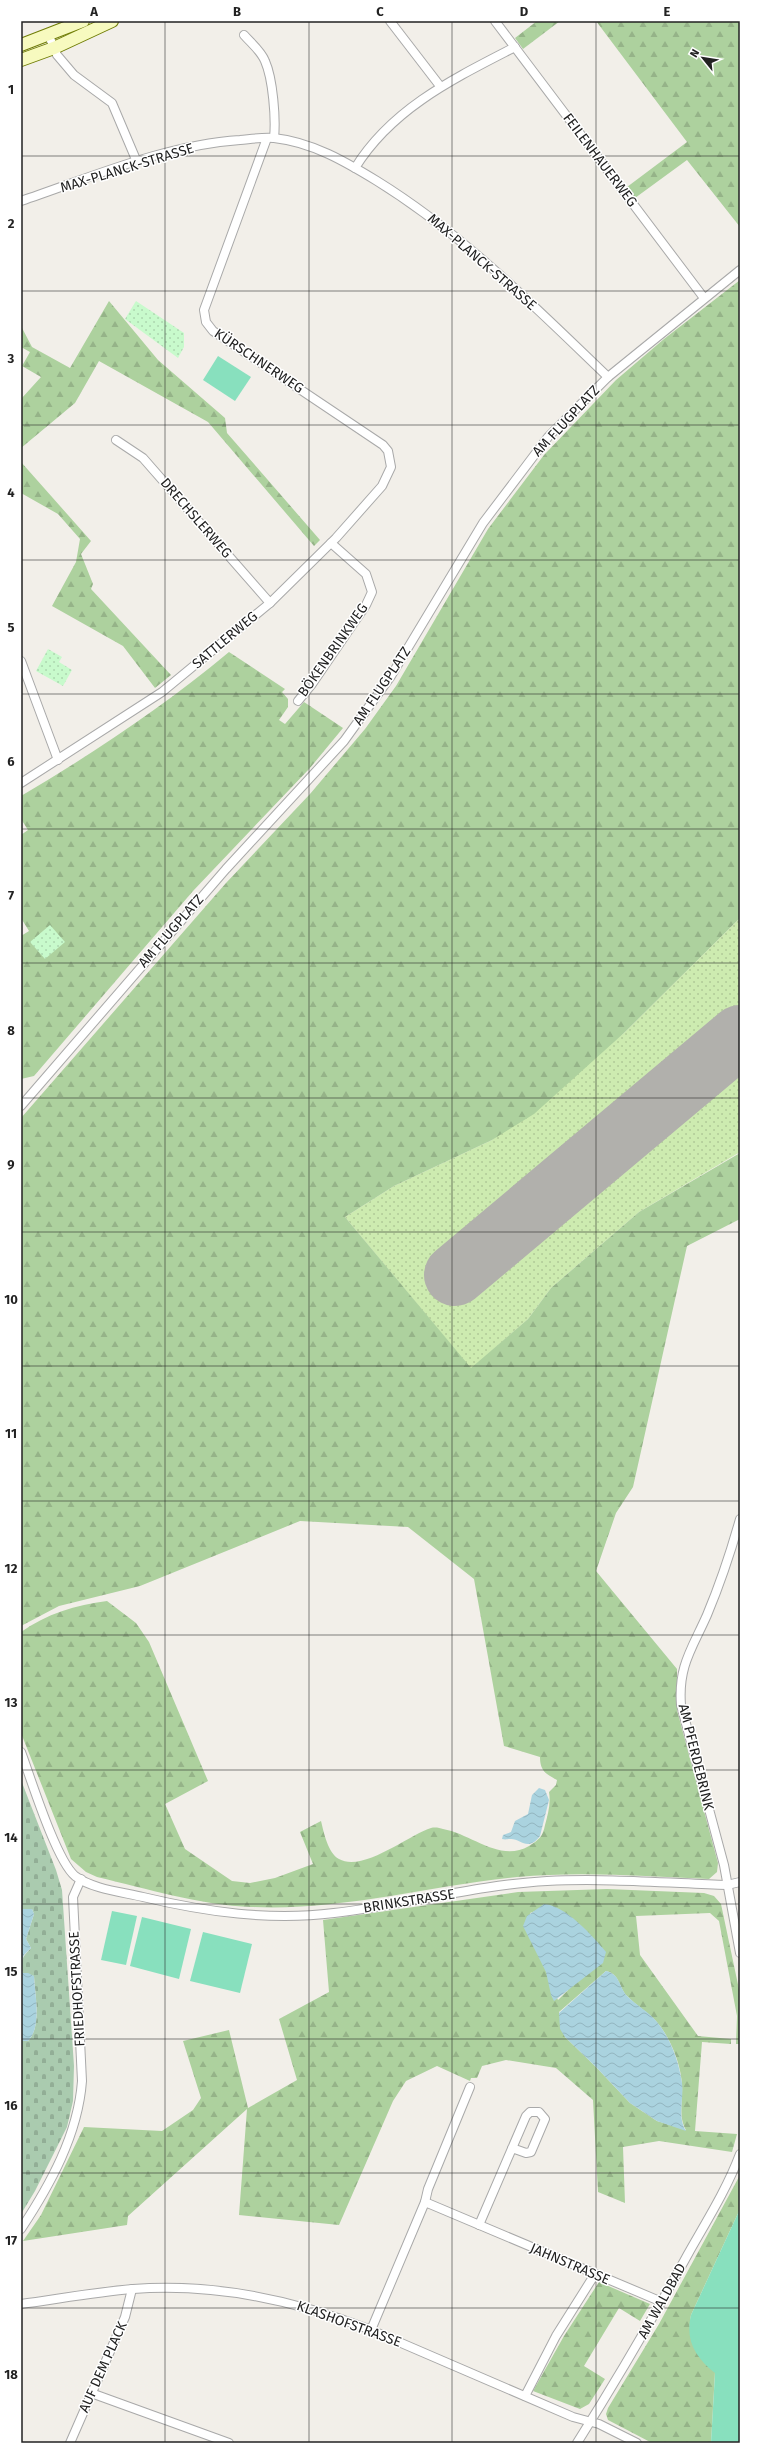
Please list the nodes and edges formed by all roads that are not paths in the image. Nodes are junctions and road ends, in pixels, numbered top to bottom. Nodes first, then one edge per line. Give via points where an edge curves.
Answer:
1 (83, 21) edge
2 (112, 21) edge
3 (390, 21) edge
4 (495, 21) edge
5 (244, 35) dead end
6 (49, 36) junction
7 (21, 46) edge
8 (515, 47) junction
9 (54, 48) junction
10 (21, 60) edge
11 (440, 86) junction
12 (270, 138) junction
13 (137, 162) junction
14 (355, 168) junction
15 (21, 201) edge
16 (740, 270) edge
17 (704, 298) junction
18 (608, 376) junction
19 (116, 440) dead end
20 (390, 459) joint
21 (331, 543) junction
22 (270, 603) junction
23 (21, 661) edge
24 (298, 701) dead end
25 (58, 760) junction
26 (21, 783) edge
27 (22, 1102) edge
28 (740, 1519) edge
29 (21, 1752) edge
30 (81, 1880) junction
31 (740, 1882) edge
32 (728, 1885) junction
33 (740, 1953) edge
34 (470, 2087) dead end
35 (512, 2148) junction
36 (740, 2154) edge
37 (425, 2202) junction
38 (479, 2226) junction
39 (21, 2229) edge
40 (595, 2274) junction
41 (132, 2289) junction
42 (662, 2302) junction
43 (21, 2304) edge
44 (371, 2330) junction
45 (91, 2393) junction
46 (525, 2396) junction
47 (590, 2422) junction
48 (70, 2443) edge
49 (229, 2443) edge
50 (576, 2443) edge
51 (637, 2443) edge

1 - 6 main road
2 - 9 main road
3 - 11 street
4 - 8 street, FEILENHAUERWEG
5 - 12 street via 261,54 268,69 274,120
6 - 7 main road
6 - 9 street
8 - 11 street
8 - 17 street, FEILENHAUERWEG
9 - 10 main road
9 - 13 street via 74,76 112,103
11 - 14 street via 398,118
12 - 13 street, MAX-PLANCK-STRASSE via 201,145
12 - 14 street, MAX-PLANCK-STRASSE via 309,146
12 - 20 street, KÜRSCHNERWEG via 204,310 206,322 213,331 383,445
13 - 15 street, MAX-PLANCK-STRASSE
14 - 18 street, MAX-PLANCK-STRASSE via 423,211 459,238
16 - 17 street, AM FLUGPLATZ
17 - 18 street, AM FLUGPLATZ
18 - 27 street, AM FLUGPLATZ via 548,437 516,476 462,554 391,676 344,741 236,858
19 - 22 street, DRECHSLERWEG via 143,458
20 - 21 street, SATTLERWEG via 391,467 387,479
21 - 22 street, SATTLERWEG
21 - 24 street, BÖKENBRINKWEG via 366,574 372,592 312,684
22 - 25 street, SATTLERWEG via 168,687
23 - 25 street
25 - 26 street, SATTLERWEG
28 - 32 street, AM PFERDEBRINK via 712,1600 680,1680 681,1705
29 - 30 street via 61,1858
30 - 32 street, BRINKSTRASSE via 195,1909 266,1916 333,1913 549,1881
30 - 39 street, FRIEDHOFSTRASSE via 73,1897 81,2100 74,2130 53,2175
31 - 32 street, BRINKSTRASSE
32 - 33 street
34 - 37 street
35 - 35 street via 526,2116 530,2112 540,2112 545,2124 532,2152 526,2153
35 - 38 street
36 - 42 street, AM WALDBAD via 727,2183
37 - 38 street, JAHNSTRASSE
37 - 44 street
38 - 40 street, JAHNSTRASSE
40 - 42 street, JAHNSTRASSE
40 - 46 street via 549,2347
41 - 43 street, KLASHOFSTRASSE
41 - 44 street, KLASHOFSTRASSE via 204,2289 256,2295 312,2309
41 - 45 street, AUF DEM PLACK via 125,2317
42 - 47 street, AM WALDBAD
44 - 46 street, KLASHOFSTRASSE
45 - 48 street, AUF DEM PLACK
45 - 49 street
46 - 47 street, KLASHOFSTRASSE
47 - 50 street, AM WALDBAD
47 - 51 street, KLASHOFSTRASSE

